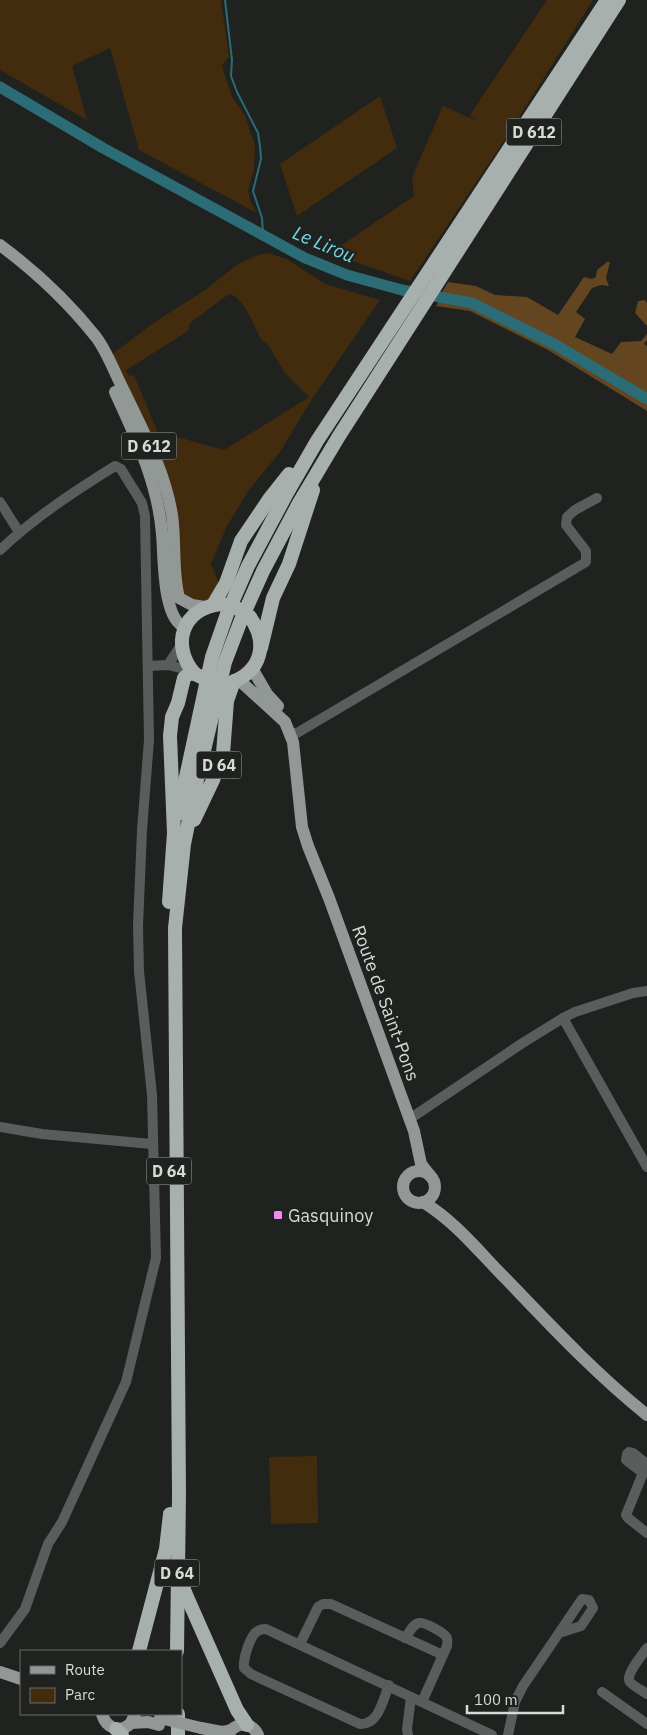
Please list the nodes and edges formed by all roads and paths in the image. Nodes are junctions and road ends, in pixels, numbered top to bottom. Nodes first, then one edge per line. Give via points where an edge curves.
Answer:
1 (607, 0) edge
2 (619, 0) edge
3 (0, 245) edge
4 (443, 262) junction
5 (72, 311) junction
6 (338, 436) junction
7 (316, 441) junction
8 (597, 498) dead end
9 (0, 502) edge
10 (19, 532) junction
11 (0, 550) edge
12 (213, 606) junction
13 (185, 627) junction
14 (181, 645) junction
15 (259, 653) junction
16 (168, 665) junction
17 (148, 666) junction
18 (192, 670) junction
19 (234, 681) junction
20 (293, 733) junction
21 (174, 833) junction
22 (184, 844) junction
23 (647, 991) edge
24 (563, 1018) junction
25 (408, 1119) junction
26 (0, 1127) edge
27 (152, 1144) junction
28 (647, 1167) edge
29 (410, 1174) junction
30 (431, 1177) junction
31 (434, 1192) junction
32 (423, 1202) junction
33 (448, 1220) junction
34 (576, 1351) junction
35 (647, 1407) edge
36 (647, 1415) edge
37 (646, 1469) edge
38 (178, 1494) junction
39 (171, 1509) junction
40 (647, 1533) edge
41 (559, 1633) dead end
42 (405, 1638) junction
43 (0, 1643) edge
44 (300, 1644) junction
45 (647, 1648) edge
46 (139, 1650) edge
47 (172, 1650) edge
48 (177, 1650) edge
49 (443, 1654) junction
50 (0, 1672) edge
51 (20, 1679) edge
52 (389, 1685) junction
53 (602, 1692) dead end
54 (647, 1694) edge
55 (411, 1697) junction
56 (422, 1702) junction
57 (100, 1715) edge
58 (178, 1715) edge
59 (160, 1718) edge
60 (133, 1719) edge
61 (647, 1724) edge
62 (119, 1732) edge
63 (197, 1732) edge
64 (257, 1732) edge
65 (229, 1733) edge
66 (406, 1733) edge
67 (173, 1735) edge
68 (178, 1735) edge
69 (492, 1735) edge
70 (508, 1735) edge

1 - 4 highway, D 612
2 - 4 highway, D 612
3 - 5 main road, D 612
4 - 6 highway, D 612 via 412,322
4 - 7 highway, D 612 via 400,314
5 - 12 main road, D 612 via 98,340 159,469 172,515 179,598 192,605
5 - 13 main road, D 612 via 97,352 151,478 158,506 167,598 175,618
6 - 15 highway, D 612 via 318,476 289,564 273,598
6 - 22 highway via 268,563 231,645 196,780
7 - 12 highway, D 612 via 270,498 242,541 226,583
7 - 21 highway via 257,550 227,614 212,656
8 - 20 street via 567,517 566,525 586,551 586,562
9 - 10 street
10 - 11 street
10 - 17 street via 115,466 121,469 142,503 145,516
12 - 13 highway via 197,612
12 - 15 highway, bridge via 232,606 250,617 260,637
13 - 14 highway
14 - 16 street
14 - 18 highway via 183,656
15 - 19 highway via 254,668
15 - 20 main road, Route de Saint-Pons via 254,670 286,716
16 - 17 street
16 - 18 street
17 - 27 street via 149,740 138,926 139,971 152,1095
18 - 19 highway, bridge via 211,682
18 - 21 highway, D 64 via 184,678 172,717
19 - 20 main road, Route de Saint-Pons via 285,722
19 - 22 highway, D 64 via 227,701 223,754
20 - 25 main road, Route de Saint-Pons via 302,827
21 - 39 highway, D 64 via 167,928
22 - 38 highway, D 64 via 175,928
23 - 24 street
24 - 25 street
24 - 28 street
25 - 29 main road, Route de Saint-Pons via 413,1161
25 - 30 main road, Route de Saint-Pons via 421,1164
26 - 27 street
27 - 43 street via 156,1258 126,1382 62,1522 48,1544 25,1609
29 - 30 main road via 421,1171
29 - 32 main road via 403,1182 403,1192 412,1202
30 - 31 main road
31 - 32 main road
31 - 33 main road
32 - 33 main road
33 - 34 main road
34 - 35 main road
34 - 36 main road
37 - 40 street via 626,1515
38 - 48 highway, D 64
38 - 64 highway via 183,1587 237,1710
39 - 46 highway via 166,1549
39 - 47 highway, D 64
41 - 70 street via 515,1702
42 - 44 street via 331,1604 323,1604 318,1607
42 - 49 street
42 - 49 street via 414,1626 423,1624 446,1636 447,1646
44 - 52 street
44 - 52 street via 266,1629 260,1630 254,1634 243,1660 244,1668 360,1724 374,1719
45 - 54 street via 628,1678
49 - 56 street
50 - 51 main road
52 - 55 street
53 - 61 street
55 - 56 street
55 - 66 street
56 - 69 street
57 - 62 main road
58 - 68 highway
59 - 60 main road via 148,1722
59 - 63 main road
59 - 67 highway
60 - 62 main road
63 - 65 main road
64 - 65 main road via 238,1725

